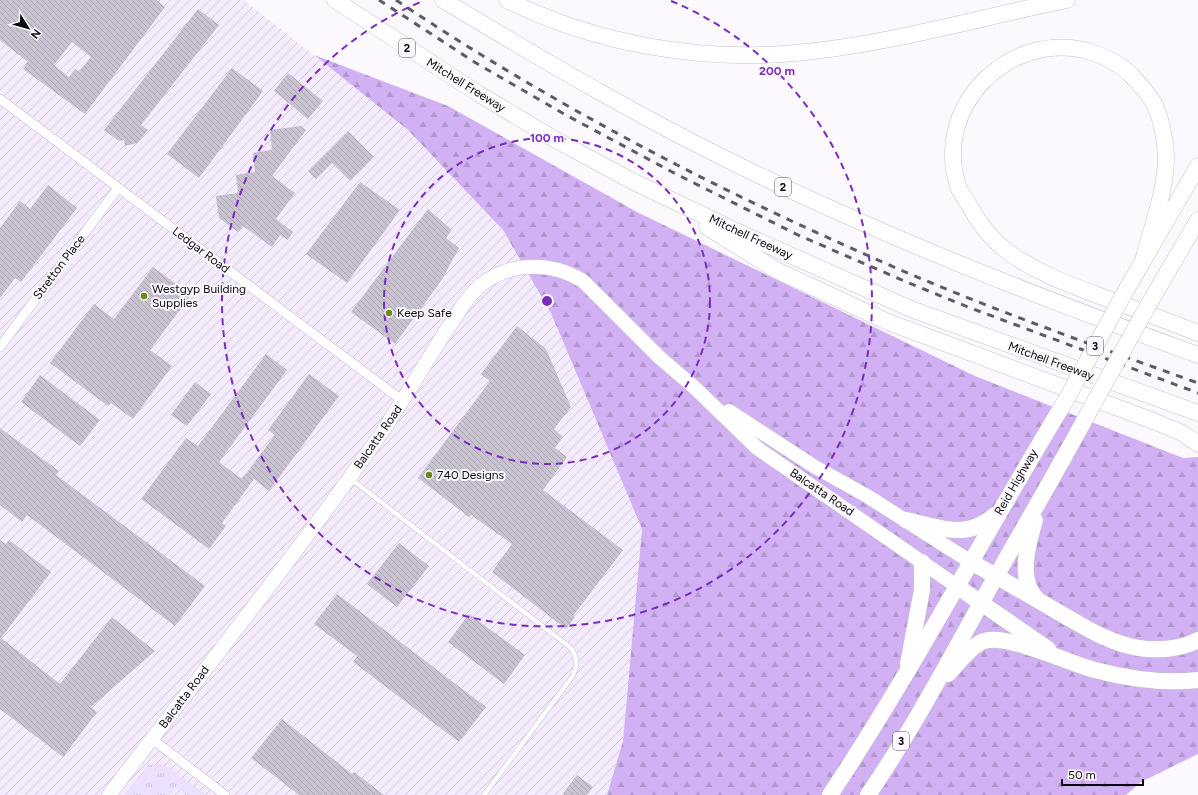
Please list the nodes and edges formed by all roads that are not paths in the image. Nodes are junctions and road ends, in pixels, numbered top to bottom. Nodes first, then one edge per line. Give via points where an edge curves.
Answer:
1 (334, 0) edge
2 (443, 0) edge
3 (507, 0) edge
4 (1067, 0) edge
5 (0, 99) edge
6 (1198, 166) edge
7 (632, 180) junction
8 (118, 188) junction
9 (1198, 220) edge
10 (1144, 258) junction
11 (1198, 333) edge
12 (0, 347) edge
13 (1198, 355) edge
14 (694, 387) junction
15 (403, 401) junction
16 (1198, 414) edge
17 (1198, 444) edge
18 (349, 478) junction
19 (1040, 502) junction
20 (999, 511) junction
21 (906, 520) junction
22 (922, 562) junction
23 (971, 562) junction
24 (996, 576) junction
25 (958, 587) junction
26 (1038, 600) junction
27 (981, 602) junction
28 (1198, 640) edge
29 (1057, 656) junction
30 (906, 676) junction
31 (1198, 680) edge
32 (934, 687) junction
33 (152, 739) junction
34 (109, 795) edge
35 (225, 795) edge
36 (484, 795) edge
37 (830, 795) edge
38 (868, 795) edge

1 - 7 highway, Mitchell Freeway / 2 via 479,94 556,140
2 - 13 highway, 2 via 533,55 611,98 766,178 977,272
3 - 4 highway via 578,28 606,36 712,55 794,53 879,41
5 - 8 street, Ledgar Road
6 - 10 highway, Reid Highway / 3
7 - 16 highway, Mitchell Freeway / 2 via 734,230 911,309
7 - 17 highway via 776,270 797,280 888,322 1156,422 1182,433
8 - 12 street, Stretton Place
8 - 15 street, Ledgar Road
9 - 19 highway, 3, bridge
10 - 11 highway via 1166,159 1156,108 1139,83 1113,61 1071,47 1037,50 1008,61 996,69 966,103 954,142 955,172 960,190 976,218 1007,251 1037,271
10 - 20 highway, Reid Highway / 3, bridge via 1066,400
14 - 15 main road, Balcatta Road via 659,357 583,281 553,267 524,267 500,273 482,284 465,304
14 - 21 main road, Balcatta Road via 765,436
14 - 22 main road, Balcatta Road via 757,448
15 - 18 main road, Balcatta Road
18 - 33 main road, Balcatta Road
18 - 36 lane via 571,648 577,657 577,667 572,677
19 - 24 highway, 3
19 - 26 highway via 1029,539 1026,571 1027,585
20 - 21 highway via 986,523 962,531
20 - 23 highway, Reid Highway / 3
21 - 23 main road, Balcatta Road
22 - 25 main road, Balcatta Road
22 - 30 highway via 922,590
23 - 24 highway
23 - 25 highway, Reid Highway / 3
24 - 26 highway
24 - 27 highway, 3
25 - 27 highway
25 - 30 highway, Reid Highway / 3
26 - 28 highway via 1102,636 1138,648 1176,648
27 - 29 highway
27 - 32 highway, 3
29 - 31 highway via 1094,670 1121,676 1168,682
29 - 32 highway via 1006,641 985,641 974,648
30 - 37 highway, Reid Highway / 3
32 - 38 highway, 3
33 - 34 main road, Balcatta Road
33 - 35 street

